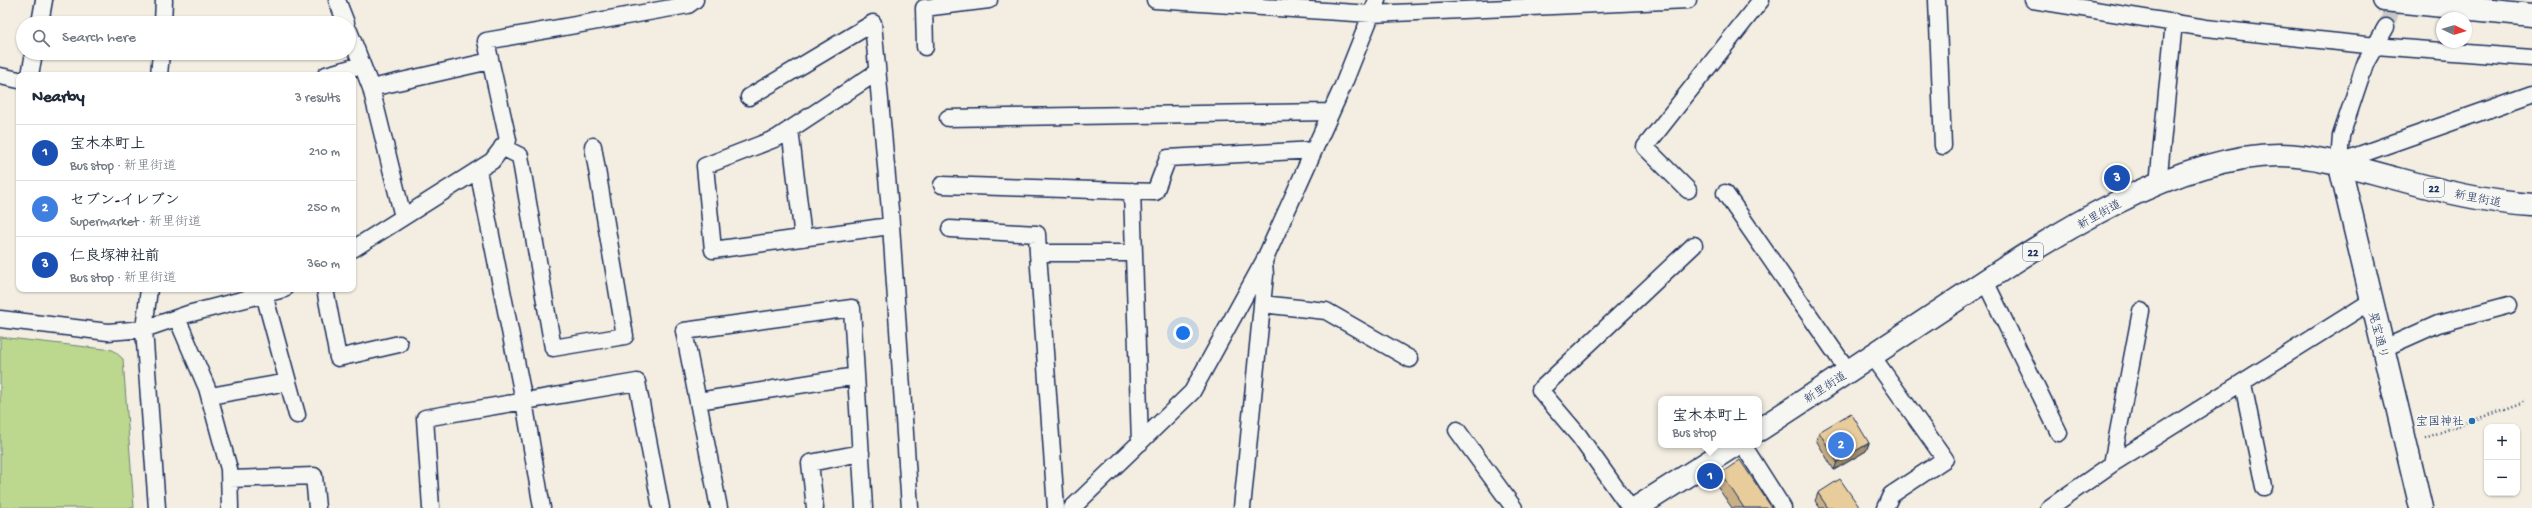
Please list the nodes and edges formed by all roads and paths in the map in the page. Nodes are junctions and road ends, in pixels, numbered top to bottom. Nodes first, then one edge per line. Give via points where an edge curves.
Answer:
1 (44, 0) edge
2 (164, 0) edge
3 (337, 0) edge
4 (695, 0) edge
5 (989, 0) edge
6 (1155, 0) edge
7 (1688, 0) edge
8 (1761, 0) edge
9 (1937, 0) edge
10 (2034, 0) edge
11 (2384, 0) edge
12 (1374, 7) edge
13 (41, 16) edge
14 (163, 16) edge
15 (343, 16) edge
16 (2532, 16) edge
17 (2174, 22) junction
18 (2386, 27) tunnel mouth
19 (2376, 46) junction
20 (925, 47) dead end
21 (356, 49) edge
22 (2532, 58) edge
23 (33, 60) edge
24 (160, 60) edge
25 (490, 61) junction
26 (362, 65) junction
27 (31, 72) edge
28 (159, 72) edge
29 (337, 72) edge
30 (877, 72) junction
31 (0, 76) edge
32 (16, 79) edge
33 (370, 88) junction
34 (2532, 94) edge
35 (749, 97) dead end
36 (1331, 112) junction
37 (948, 118) dead end
38 (790, 129) junction
39 (593, 146) dead end
40 (1943, 146) dead end
41 (502, 148) junction
42 (1314, 150) junction
43 (2339, 162) junction
44 (478, 170) junction
45 (2158, 184) junction
46 (942, 185) dead end
47 (1688, 190) dead end
48 (1132, 191) junction
49 (1725, 193) dead end
50 (2532, 205) edge
51 (403, 217) junction
52 (890, 226) junction
53 (950, 229) dead end
54 (803, 238) junction
55 (1694, 245) dead end
56 (356, 247) edge
57 (1038, 253) junction
58 (1134, 253) junction
59 (1264, 261) junction
60 (1985, 281) junction
61 (149, 292) edge
62 (272, 292) edge
63 (326, 292) edge
64 (264, 294) junction
65 (225, 296) edge
66 (2370, 302) junction
67 (1262, 304) junction
68 (2508, 305) dead end
69 (2141, 311) dead end
70 (177, 318) junction
71 (0, 319) edge
72 (144, 329) junction
73 (399, 344) dead end
74 (2382, 349) junction
75 (1872, 356) junction
76 (1410, 359) dead end
77 (1848, 371) junction
78 (856, 376) junction
79 (288, 382) junction
80 (2242, 384) junction
81 (210, 396) junction
82 (524, 401) junction
83 (698, 401) junction
84 (2526, 401) dead end
85 (297, 415) dead end
86 (1762, 428) edge
87 (1457, 430) dead end
88 (2059, 433) dead end
89 (1140, 443) junction
90 (2406, 444) junction
91 (1731, 448) edge
92 (1744, 448) edge
93 (861, 453) junction
94 (2112, 464) junction
95 (230, 479) junction
96 (2264, 487) dead end
97 (158, 508) edge
98 (230, 508) edge
99 (317, 508) edge
100 (431, 508) edge
101 (542, 508) edge
102 (661, 508) edge
103 (719, 508) edge
104 (815, 508) edge
105 (864, 508) edge
106 (910, 508) edge
107 (1056, 508) edge
108 (1072, 508) edge
109 (1242, 508) edge
110 (1514, 508) edge
111 (1630, 508) edge
112 (1636, 508) edge
113 (1783, 508) edge
114 (1885, 508) edge
115 (2049, 508) edge
116 (2421, 508) edge

1 - 13 street
2 - 14 street
3 - 15 street
4 - 25 street via 688,5 486,41
5 - 20 street via 924,8
6 - 12 street
7 - 12 street
8 - 47 street via 1645,147
9 - 40 street
10 - 17 street
11 - 16 main road
12 - 36 street
17 - 19 street
17 - 45 street
18 - 19 street
19 - 22 street
19 - 43 street via 2365,64 2341,136
21 - 26 street
23 - 27 street
24 - 28 street
25 - 33 street
25 - 41 street via 508,140
26 - 29 street
26 - 33 street
30 - 35 street via 873,23
30 - 38 street
30 - 52 street
31 - 32 street
33 - 51 street
34 - 43 street
36 - 37 street
36 - 42 street
38 - 54 street
38 - 54 street via 777,138 705,166 713,250
39 - 41 street via 625,336 553,348 520,156
41 - 44 street via 492,161
42 - 48 street via 1168,158 1155,192
42 - 59 street
43 - 45 main road, 新里街道 / 22 via 2308,156 2249,158 2211,165
43 - 50 main road, 新里街道 / 22 via 2471,197
43 - 66 main road, 晃宝通り
44 - 51 street
44 - 82 street
45 - 60 main road, 新里街道 / 22 via 2106,209
46 - 48 street
48 - 58 street
49 - 77 street
51 - 56 street
52 - 54 street
52 - 106 street
53 - 57 street via 1037,234
55 - 111 street via 1540,390 1579,436
57 - 58 street
57 - 107 street
58 - 89 street
59 - 67 street
59 - 89 street via 1192,392
60 - 75 main road, 新里街道 / 22
60 - 88 street
61 - 72 street
62 - 64 street
63 - 73 street via 338,358
64 - 65 street
64 - 79 street
65 - 70 street
66 - 74 main road, 晃宝通り
66 - 80 street
67 - 76 street via 1326,311
67 - 109 street
68 - 74 street via 2438,324
69 - 94 street
70 - 72 street
70 - 81 street
71 - 72 street via 108,332
72 - 97 street
74 - 90 main road, 晃宝通り
75 - 77 main road, 新里街道 / 22
75 - 114 street via 1945,459 1891,495
77 - 86 main road, 新里街道 / 22
78 - 83 street
78 - 83 street via 852,308 684,331
78 - 93 street
79 - 81 street
79 - 85 street
80 - 94 street
80 - 96 street
81 - 95 street
82 - 100 street via 425,418
82 - 101 street
82 - 102 street via 637,382
83 - 103 street
84 - 90 path
87 - 110 street
89 - 108 street
90 - 116 main road, 晃宝通り
91 - 112 main road
92 - 113 street
93 - 104 street via 810,463
93 - 105 street
94 - 115 street
95 - 98 street
95 - 99 street via 314,476

